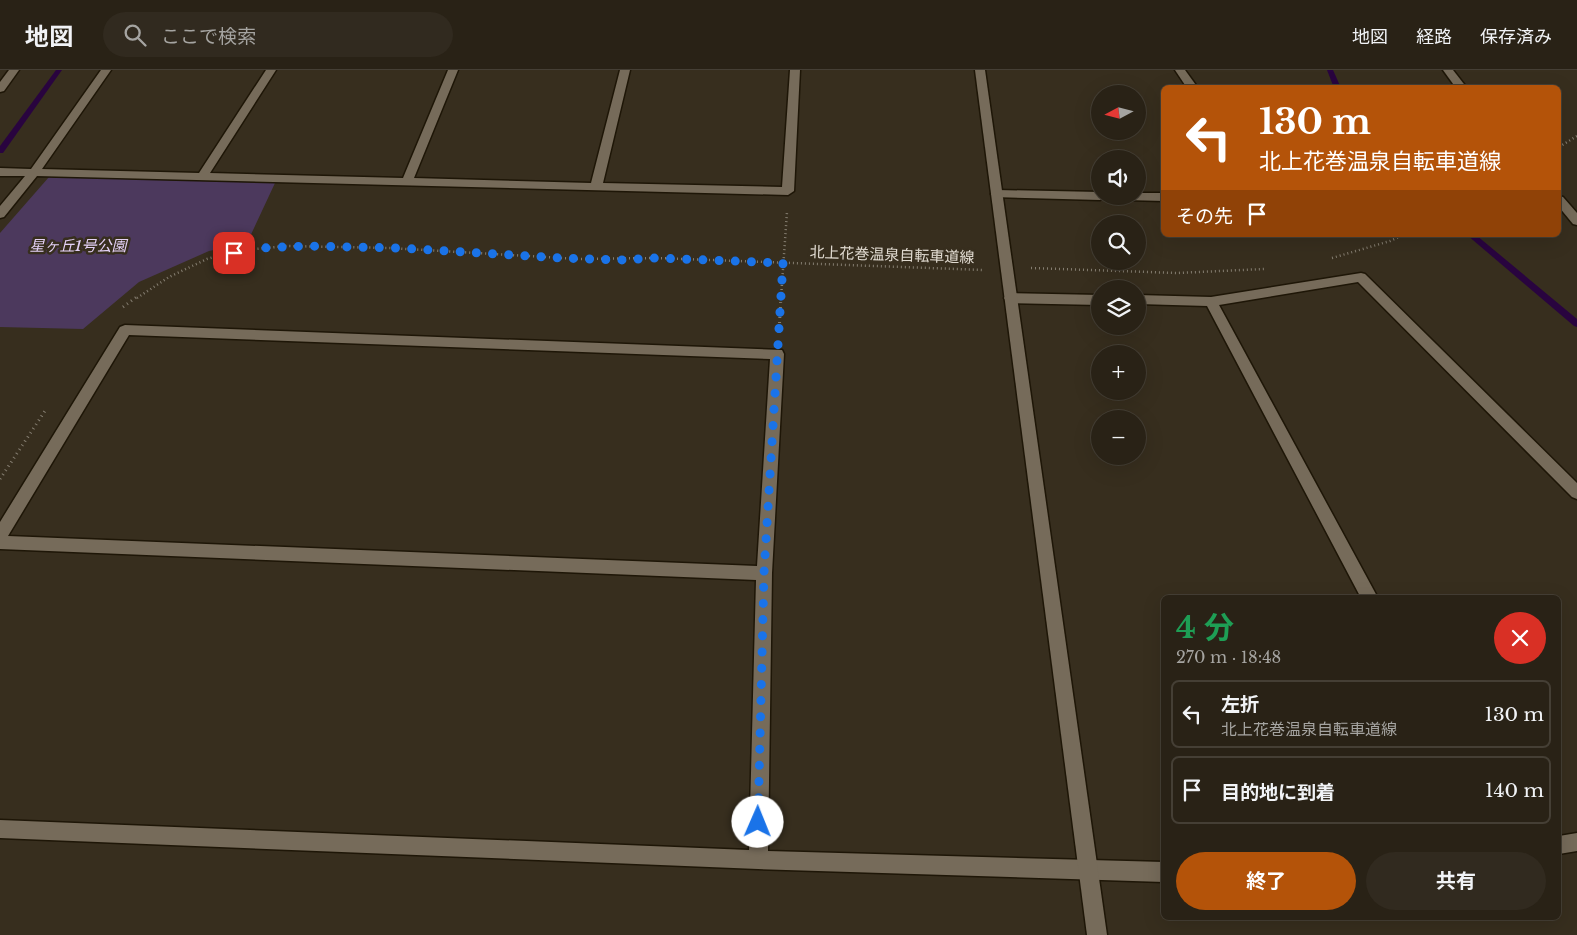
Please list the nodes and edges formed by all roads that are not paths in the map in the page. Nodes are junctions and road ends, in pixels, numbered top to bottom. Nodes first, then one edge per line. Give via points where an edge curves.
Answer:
1 (14, 70) edge
2 (106, 70) edge
3 (270, 70) edge
4 (453, 70) edge
5 (625, 70) edge
6 (795, 70) edge
7 (980, 70) edge
8 (1180, 70) edge
9 (1448, 70) edge
10 (1191, 85) edge
11 (1460, 85) edge
12 (0, 89) edge
13 (0, 172) edge
14 (34, 173) junction
15 (202, 176) junction
16 (407, 182) junction
17 (596, 186) junction
18 (997, 194) junction
19 (1091, 196) edge
20 (1146, 197) edge
21 (1161, 197) edge
22 (1561, 202) edge
23 (0, 214) edge
24 (1577, 222) edge
25 (1010, 298) junction
26 (1091, 300) edge
27 (1146, 300) edge
28 (1210, 302) junction
29 (1577, 493) edge
30 (0, 536) edge
31 (0, 542) edge
32 (764, 573) junction
33 (1368, 595) edge
34 (0, 829) edge
35 (1577, 842) edge
36 (1561, 846) edge
37 (758, 860) junction
38 (1089, 871) junction
39 (1161, 872) edge
40 (1097, 935) edge

1 - 12 street
2 - 14 street
3 - 15 street
4 - 16 street
5 - 17 street
6 - 17 street via 788,191
7 - 18 street
8 - 10 street
9 - 11 street
13 - 14 street
14 - 15 street
14 - 23 street
15 - 16 street
16 - 17 street
18 - 19 street
18 - 25 street
20 - 21 street
22 - 24 street
25 - 26 street
25 - 38 street
27 - 28 street
28 - 29 street via 1361,276
28 - 33 street
30 - 32 street via 126,330 777,354
31 - 32 street
32 - 37 street
34 - 37 street
35 - 36 street
37 - 38 street
38 - 39 street
38 - 40 street

